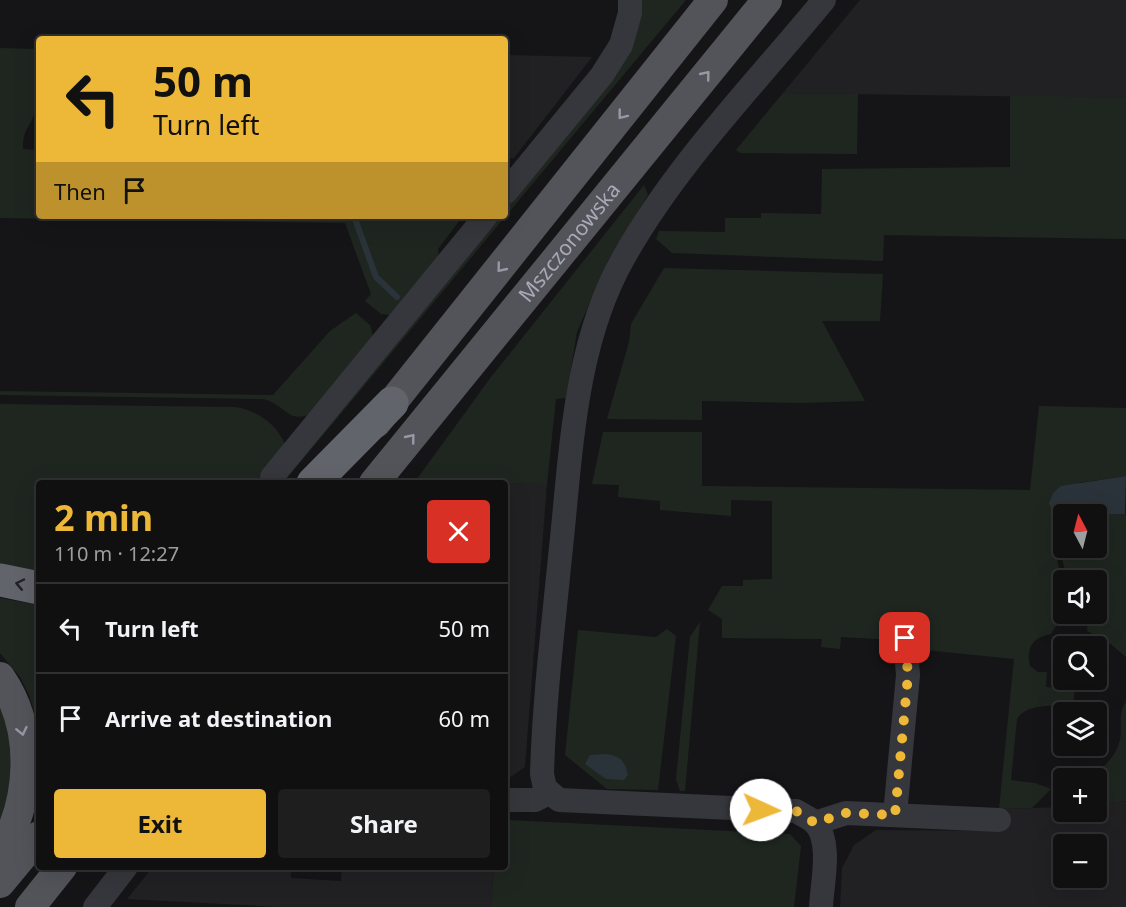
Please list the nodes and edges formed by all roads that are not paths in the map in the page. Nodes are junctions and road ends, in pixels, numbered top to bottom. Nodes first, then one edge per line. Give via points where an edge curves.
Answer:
1 (630, 0) edge
2 (713, 0) edge
3 (767, 0) edge
4 (824, 0) edge
5 (508, 190) edge
6 (484, 219) edge
7 (392, 403) junction
8 (272, 477) dead end
9 (316, 480) edge
10 (329, 480) edge
11 (376, 480) edge
12 (0, 580) edge
13 (36, 587) edge
14 (905, 638) dead end
15 (0, 677) edge
16 (549, 793) junction
17 (508, 800) edge
18 (895, 815) junction
19 (999, 820) dead end
20 (815, 823) junction
21 (36, 840) edge
22 (0, 854) edge
23 (61, 870) edge
24 (61, 870) edge
25 (124, 870) edge
26 (0, 883) edge
27 (30, 907) edge
28 (38, 907) edge
29 (95, 907) edge
30 (115, 907) edge
31 (821, 907) edge

1 - 5 street via 621,45 602,75
2 -> 7 main road, Mszczonowska
11 -> 3 main road, Mszczonowska
4 - 16 street via 650,216 623,259 599,316 573,431 542,754 542,774
6 - 8 street
7 - 9 highway
7 - 10 main road, Mszczonowska
13 -> 12 highway
14 - 18 street via 908,675
15 -> 22 main road via 15,704 26,755 19,810
16 - 17 street via 535,800
16 - 20 street via 559,800 582,803 796,811
18 - 19 street
18 - 20 street via 846,813
20 - 31 street via 824,849
21 - 26 main road
23 - 27 main road
24 - 28 main road
25 - 29 street
29 - 30 street

